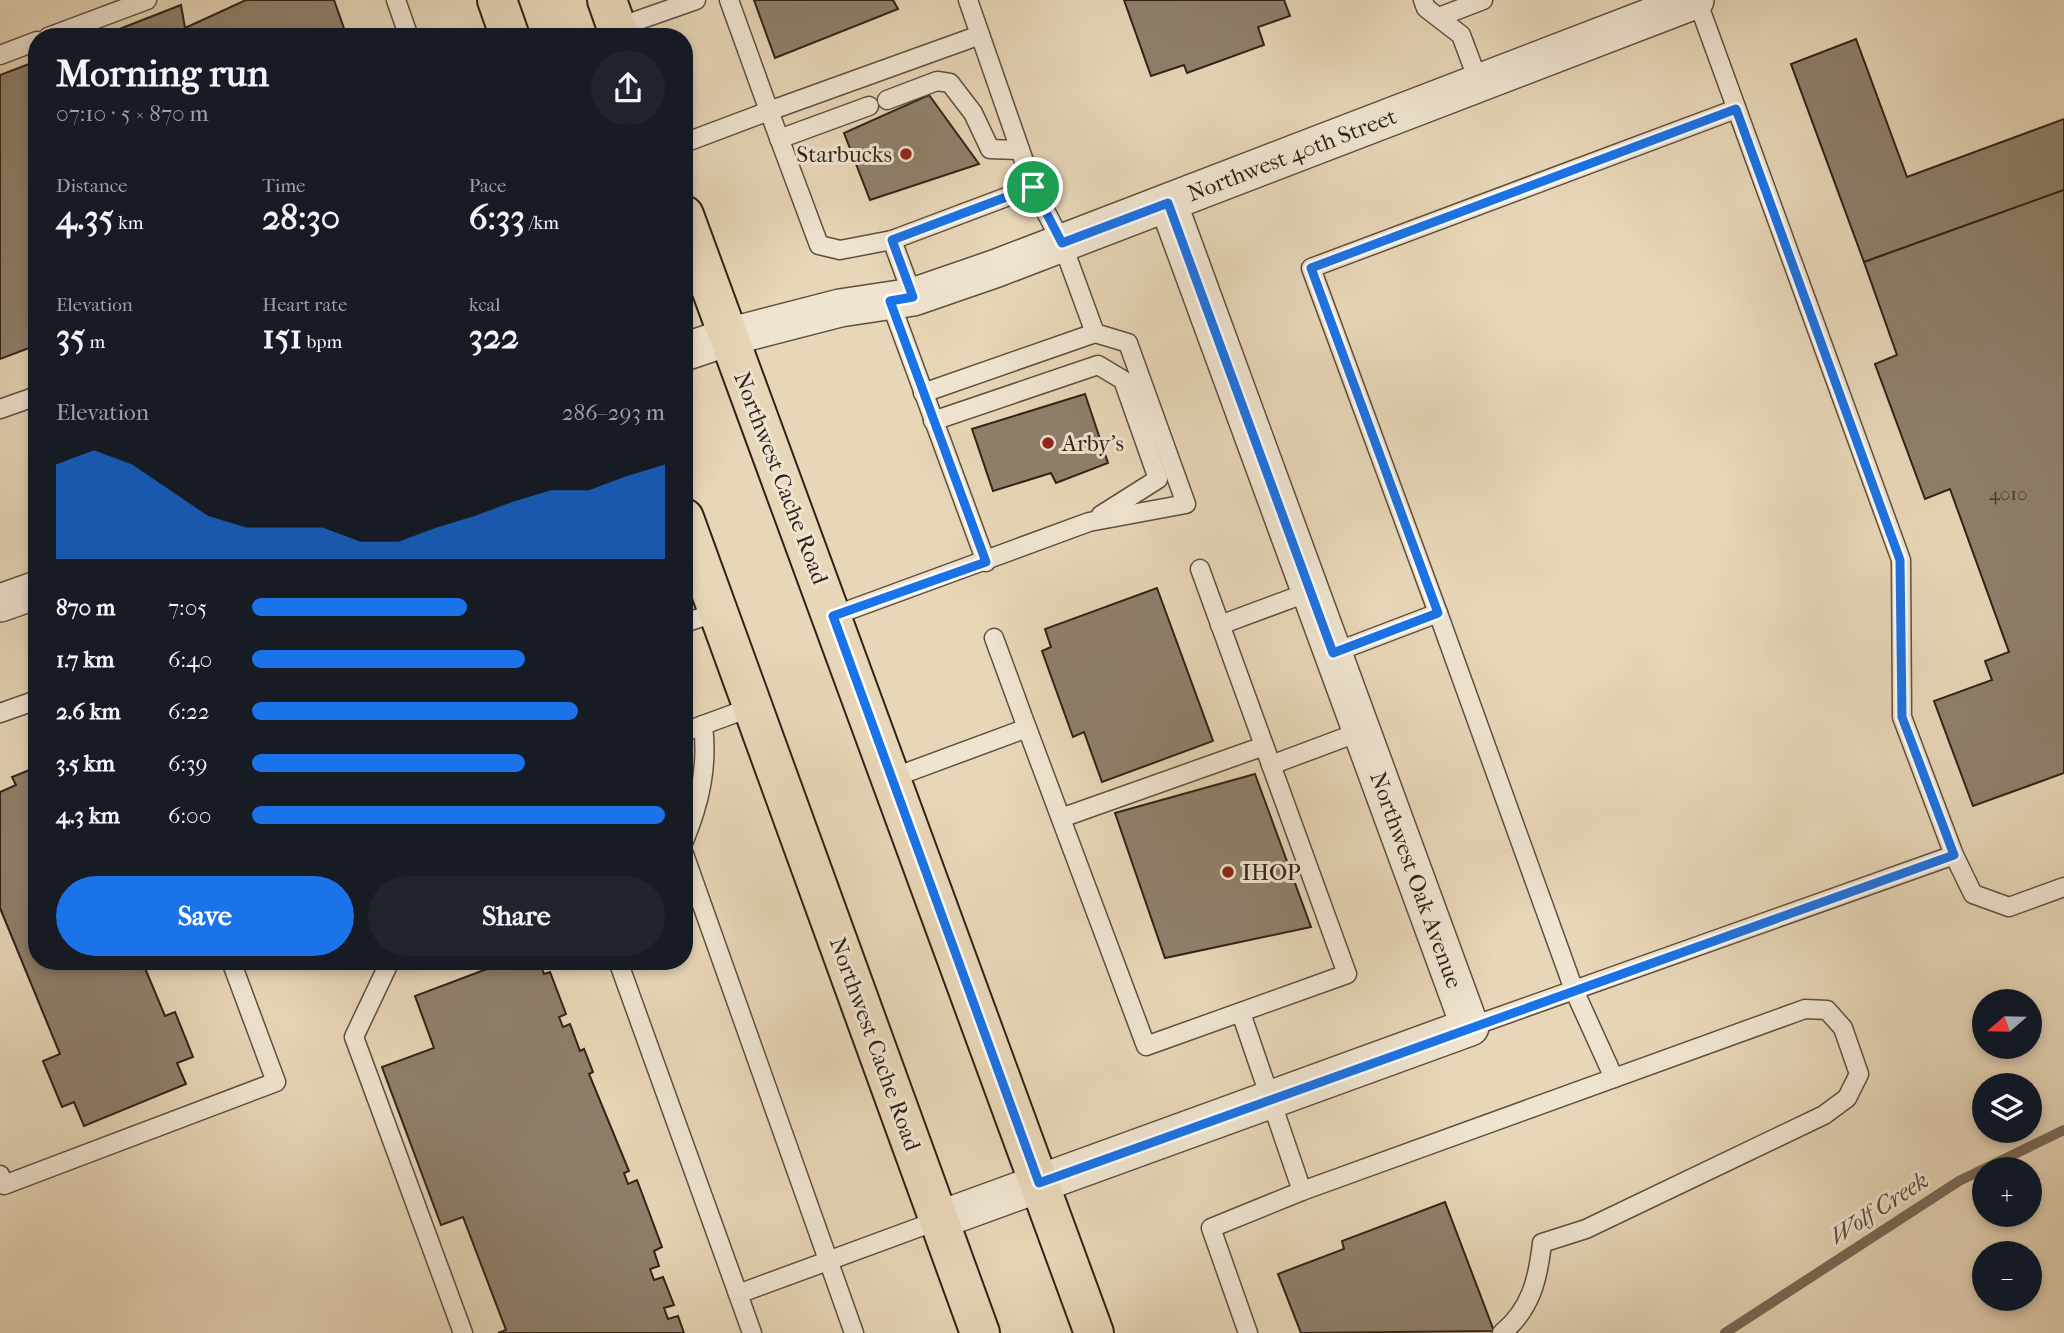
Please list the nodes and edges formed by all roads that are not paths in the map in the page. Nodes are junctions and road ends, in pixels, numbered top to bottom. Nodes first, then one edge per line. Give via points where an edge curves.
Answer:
1 (147, 0) edge
2 (396, 0) edge
3 (497, 0) edge
4 (696, 0) edge
5 (729, 0) edge
6 (968, 0) edge
7 (1423, 0) edge
8 (1483, 0) edge
9 (1696, 0) edge
10 (1439, 17) junction
11 (614, 22) edge
12 (72, 28) edge
13 (406, 28) edge
14 (507, 28) edge
15 (980, 35) junction
16 (28, 44) edge
17 (0, 55) edge
18 (1479, 83) junction
19 (887, 100) dead end
20 (869, 106) dead end
21 (1736, 109) junction
22 (769, 111) junction
23 (779, 139) junction
24 (693, 140) edge
25 (1020, 150) junction
26 (1033, 187) junction
27 (1168, 203) junction
28 (693, 240) edge
29 (892, 240) junction
30 (1062, 243) junction
31 (902, 299) junction
32 (1094, 333) junction
33 (728, 337) junction
34 (693, 349) edge
35 (923, 393) junction
36 (28, 399) edge
37 (0, 409) edge
38 (933, 421) junction
39 (1089, 522) junction
40 (986, 562) junction
41 (1200, 569) dead end
42 (693, 571) edge
43 (1309, 592) junction
44 (28, 593) edge
45 (0, 603) edge
46 (1438, 613) junction
47 (833, 616) junction
48 (701, 618) edge
49 (1220, 625) junction
50 (994, 638) dead end
51 (1333, 653) junction
52 (28, 703) edge
53 (752, 707) junction
54 (0, 713) edge
55 (704, 725) junction
56 (1027, 728) junction
57 (693, 729) edge
58 (1362, 731) junction
59 (1264, 746) junction
60 (1271, 765) junction
61 (892, 778) junction
62 (693, 818) edge
63 (1061, 818) junction
64 (1954, 855) junction
65 (693, 879) edge
66 (2064, 887) edge
67 (234, 970) edge
68 (386, 970) edge
69 (621, 970) edge
70 (1574, 989) junction
71 (1241, 1013) junction
72 (1470, 1027) junction
73 (1614, 1078) junction
74 (1273, 1098) junction
75 (0, 1175) edge
76 (1039, 1183) junction
77 (1302, 1191) junction
78 (939, 1220) junction
79 (828, 1261) junction
80 (738, 1294) junction
81 (463, 1333) edge
82 (752, 1333) edge
83 (854, 1333) edge
84 (980, 1333) edge
85 (1094, 1333) edge
86 (1248, 1333) edge
87 (1502, 1333) edge

1 - 12 lane
2 - 13 lane
3 - 14 main road
4 - 11 lane
5 - 22 lane
6 - 15 lane
7 - 10 lane
8 - 10 lane
9 - 18 street, Northwest 40th Street
9 - 21 lane
10 - 18 lane via 1461,35
15 - 22 lane
15 - 25 lane
16 - 17 lane
18 - 27 street, Northwest 40th Street
19 - 25 lane via 937,81 950,83 973,113 990,149
20 - 23 lane
21 - 46 lane via 1311,268
21 - 64 lane via 1900,560 1902,717
22 - 23 lane
22 - 24 lane
23 - 29 lane via 818,245 840,250
25 - 26 lane
26 - 29 lane
26 - 30 lane
27 - 30 street, Northwest 40th Street
27 - 43 street, Northwest Oak Avenue
28 - 33 main road, Northwest Cache Road
29 - 31 lane
30 - 31 street, Northwest 40th Street
30 - 32 lane
31 - 33 street, Northwest 40th Street via 840,308
31 - 35 lane
32 - 35 lane
32 - 39 lane via 1128,343 1185,504
33 - 34 street, Northwest 40th Street
33 - 47 main road, Northwest Cache Road
35 - 38 lane
36 - 37 lane
38 - 39 lane via 1098,365 1123,380 1158,479
38 - 40 lane
39 - 40 lane
40 - 47 lane
41 - 49 lane
42 - 48 main road, Northwest Cache Road
43 - 49 lane
43 - 51 street, Northwest Oak Avenue
44 - 45 street
46 - 51 lane
46 - 70 lane
47 - 61 main road, Northwest Cache Road
48 - 53 main road, Northwest Cache Road
49 - 59 lane
50 - 56 lane
51 - 58 street, Northwest Oak Avenue
52 - 54 lane
53 - 55 lane
53 - 78 main road, Northwest Cache Road
55 - 57 lane
55 - 62 lane via 706,752 700,801
56 - 61 lane
56 - 63 lane
58 - 60 lane
58 - 72 street, Northwest Oak Avenue
59 - 60 lane
59 - 63 lane
60 - 71 lane via 1347,974
61 - 76 main road, Northwest Cache Road
63 - 71 lane via 1146,1046
64 - 66 lane via 1973,894 2009,907
64 - 70 lane
65 - 79 lane
67 - 75 lane via 276,1082 4,1185
68 - 81 lane via 354,1037
69 - 80 lane
70 - 72 lane
70 - 73 lane
71 - 74 lane
72 - 74 street
73 - 77 lane
73 - 87 lane via 1805,1009 1827,1010 1843,1028 1859,1074 1847,1098 1824,1115 1586,1229 1542,1244 1538,1281 1514,1323
74 - 76 street
74 - 77 lane
76 - 78 street
76 - 85 main road, Northwest Cache Road
77 - 86 lane via 1211,1228
78 - 79 lane
78 - 84 main road, Northwest Cache Road
79 - 80 lane
79 - 83 lane
80 - 82 lane

